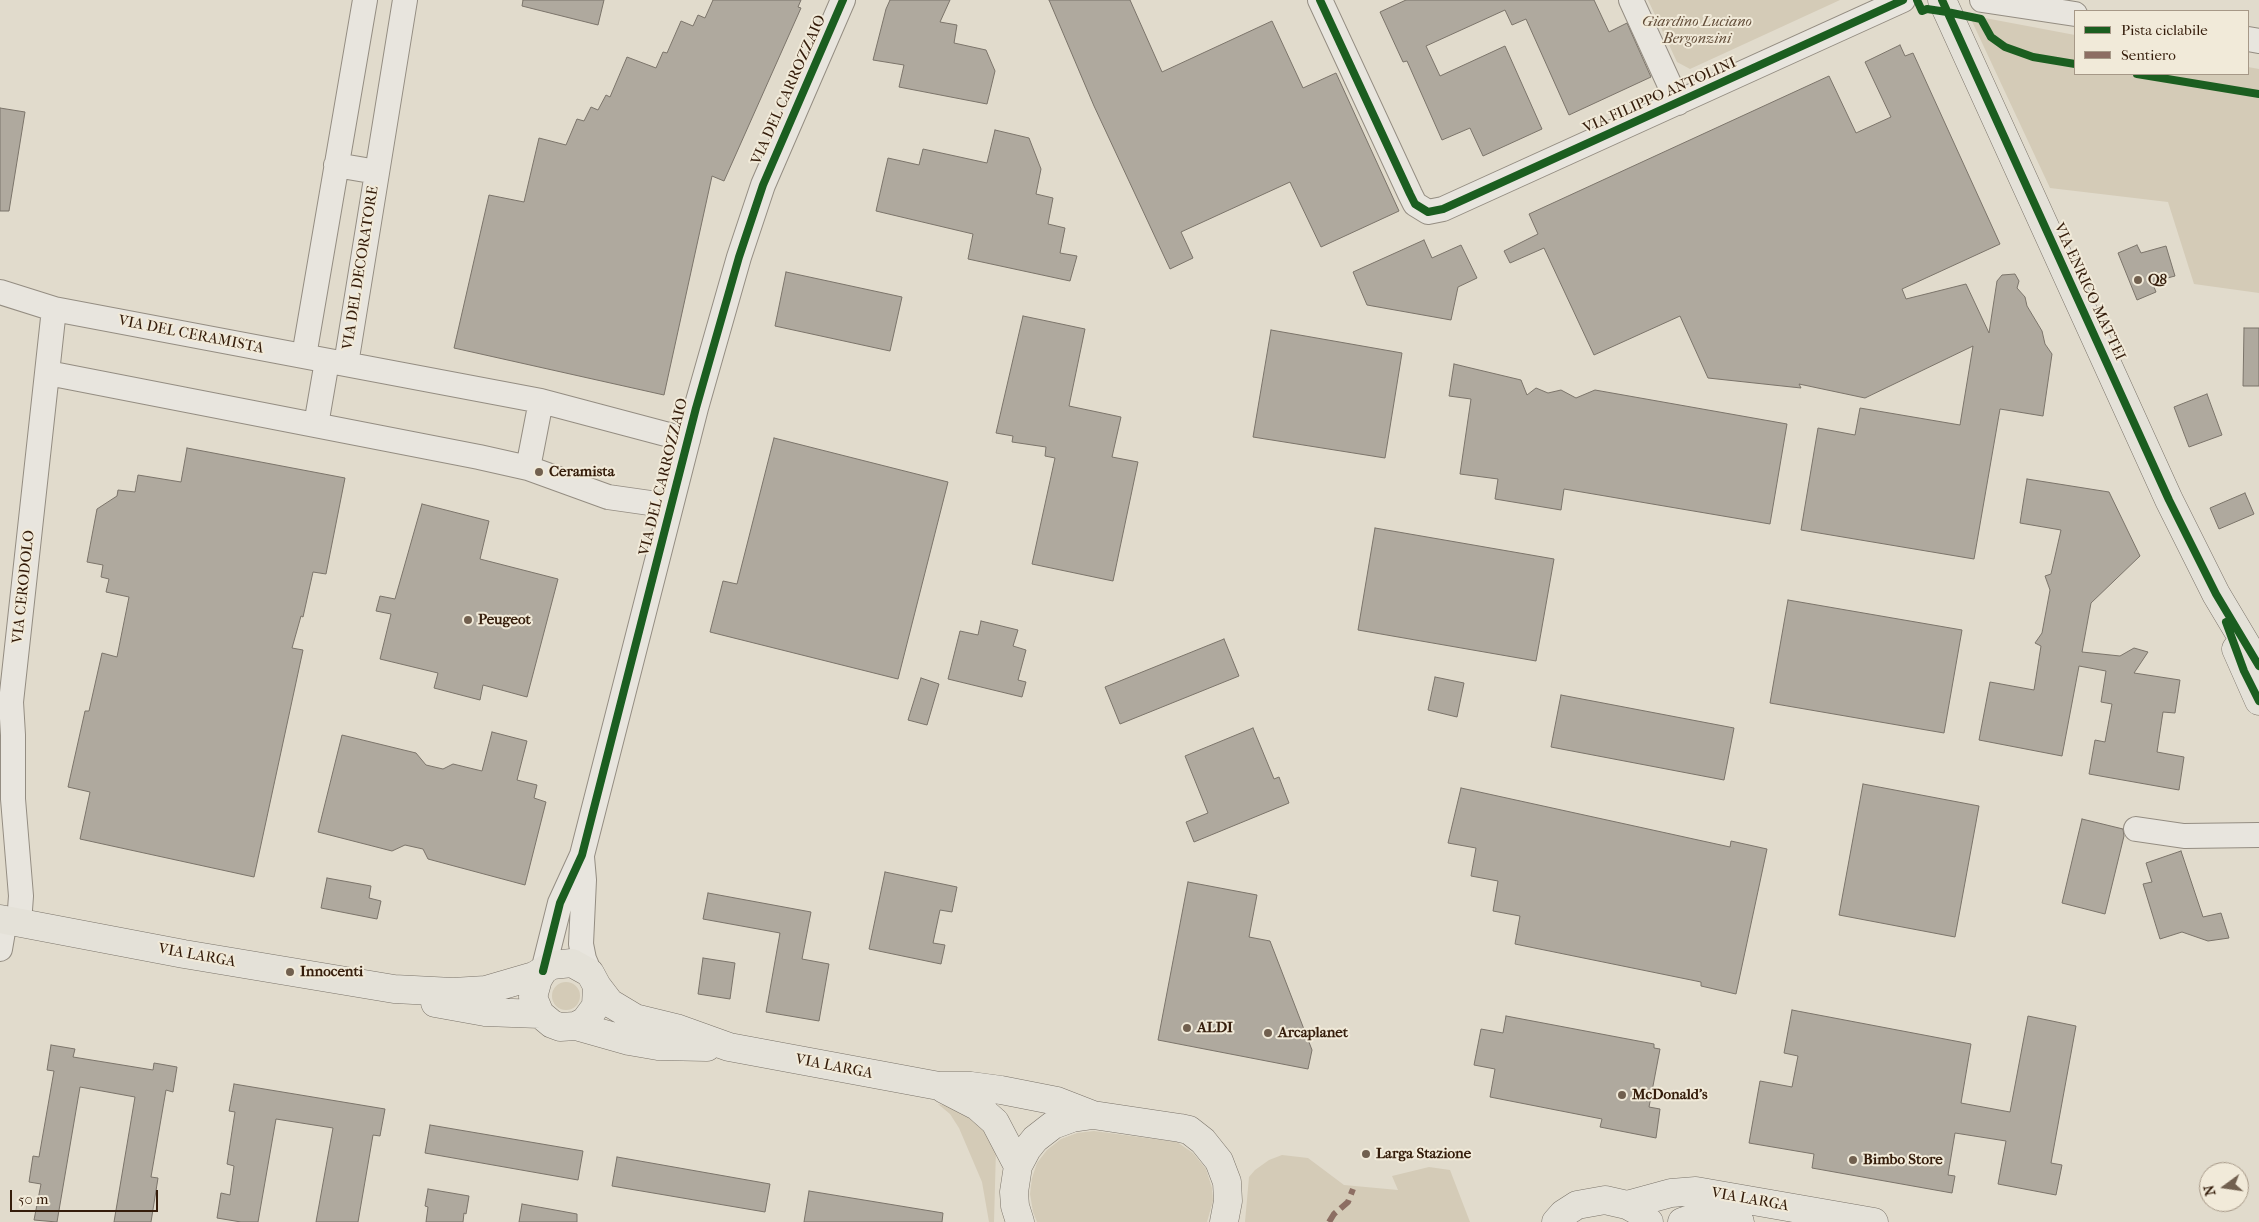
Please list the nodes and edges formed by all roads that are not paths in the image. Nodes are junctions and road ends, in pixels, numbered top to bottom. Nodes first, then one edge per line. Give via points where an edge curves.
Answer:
1 (365, 0) edge
2 (405, 0) edge
3 (843, 0) edge
4 (1320, 0) edge
5 (1631, 0) edge
6 (1903, 0) edge
7 (1942, 0) edge
8 (1982, 0) edge
9 (2074, 14) edge
10 (1678, 103) junction
11 (336, 165) junction
12 (377, 172) junction
13 (0, 292) edge
14 (54, 309) junction
15 (304, 356) junction
16 (336, 362) junction
17 (48, 373) junction
18 (541, 401) junction
19 (316, 425) junction
20 (688, 440) junction
21 (528, 468) junction
22 (671, 506) junction
23 (2216, 594) junction
24 (2259, 666) edge
25 (2259, 701) edge
26 (2136, 828) dead end
27 (2259, 835) edge
28 (582, 855) junction
29 (8, 921) edge
30 (0, 949) edge
31 (543, 971) junction
32 (594, 980) junction
33 (394, 989) junction
34 (540, 1014) junction
35 (576, 1026) junction
36 (729, 1048) junction
37 (939, 1086) junction
38 (1093, 1115) junction
39 (1018, 1166) junction
40 (1626, 1205) junction
41 (1020, 1222) edge
42 (1225, 1222) edge
43 (1556, 1222) edge
44 (1649, 1222) edge
45 (1682, 1222) edge
46 (1740, 1222) edge
47 (1874, 1222) edge

1 - 11 street
2 - 12 street, VIA DEL DECORATORE
3 - 20 street, VIA DEL CARROZZAIO via 763,185 739,257
4 - 10 street, VIA FILIPPO ANTOLINI via 1415,204 1428,212 1443,209
5 - 10 street
6 - 10 street, VIA FILIPPO ANTOLINI
7 - 23 main road, VIA ENRICO MATTEI via 2090,329
8 - 9 street
11 - 12 street, VIA DEL DECORATORE
11 - 15 street
12 - 16 street, VIA DEL DECORATORE
13 - 14 street
14 - 15 street, VIA DEL CERAMISTA
14 - 17 street, VIA CERODOLO
15 - 16 street, VIA DEL CERAMISTA
16 - 18 street, VIA DEL CERAMISTA
16 - 19 street
17 - 19 street
17 - 29 street, VIA CERODOLO via 11,702 13,799 21,896
18 - 20 street, VIA DEL CERAMISTA
18 - 21 street
19 - 21 street
20 - 22 street, VIA DEL CARROZZAIO
21 - 22 street via 608,496
22 - 28 street, VIA DEL CARROZZAIO
23 - 24 main road, VIA ENRICO MATTEI
23 - 25 main road, VIA ENRICO MATTEI via 2244,671
26 - 27 street via 2184,836
28 - 31 street, VIA DEL CARROZZAIO via 560,903
28 - 32 street, VIA DEL CARROZZAIO via 581,944
29 - 30 street, VIA CERODOLO
29 - 33 main road, VIA LARGA
31 - 32 main road, VIA LARGA via 552,965 572,963
31 - 33 main road, VIA LARGA via 486,990
31 - 34 main road via 533,997
32 - 35 main road via 598,996 592,1014
32 - 36 main road, VIA LARGA via 610,1003 635,1018 676,1028
33 - 34 main road, VIA LARGA via 452,1007
34 - 35 main road, VIA LARGA via 560,1027
35 - 36 main road, VIA LARGA via 620,1040 658,1046
36 - 37 main road, VIA LARGA
37 - 38 main road, VIA LARGA via 1001,1090 1057,1101
37 - 39 main road, VIA LARGA via 986,1112 995,1122
38 - 39 main road via 1067,1120 1043,1132 1027,1149
38 - 42 main road via 1189,1130 1203,1141 1219,1161 1227,1182
39 - 41 main road via 1014,1192
40 - 43 main road via 1605,1200 1590,1201 1577,1205
40 - 44 main road
40 - 47 main road, VIA LARGA via 1671,1193 1696,1191
45 - 46 main road, VIA LARGA via 1696,1217

